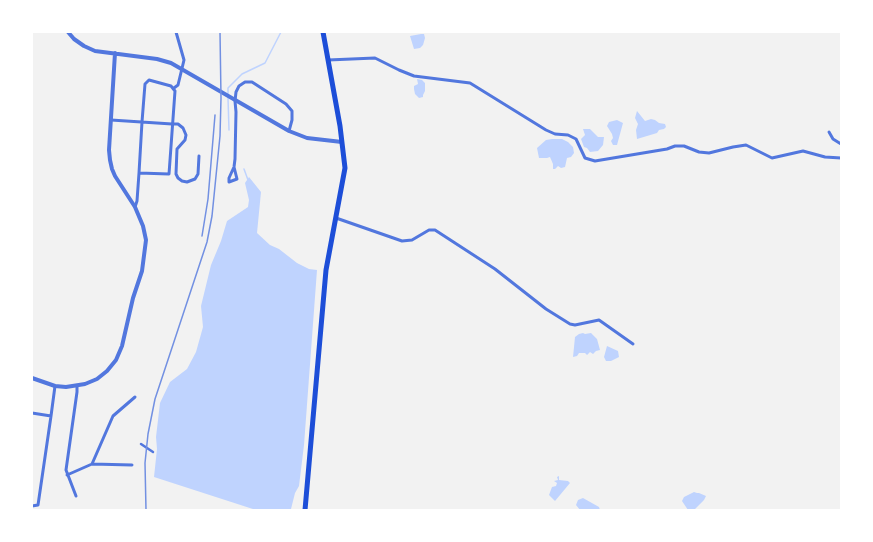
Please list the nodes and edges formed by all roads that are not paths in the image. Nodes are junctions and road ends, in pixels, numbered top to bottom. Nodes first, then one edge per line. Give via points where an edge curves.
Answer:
1 (68, 32) edge
2 (176, 32) edge
3 (323, 32) edge
4 (115, 54) junction
5 (328, 60) junction
6 (174, 88) junction
7 (111, 120) junction
8 (142, 122) junction
9 (172, 124) junction
10 (289, 131) junction
11 (829, 132) dead end
12 (342, 142) junction
13 (841, 144) edge
14 (200, 156) dead end
15 (841, 158) edge
16 (234, 167) dead end
17 (139, 173) junction
18 (135, 206) junction
19 (336, 218) junction
20 (633, 344) dead end
21 (32, 378) edge
22 (55, 386) junction
23 (77, 386) junction
24 (135, 397) dead end
25 (32, 413) edge
26 (51, 416) junction
27 (141, 444) dead end
28 (153, 452) dead end
29 (92, 464) junction
30 (132, 465) dead end
31 (67, 474) junction
32 (76, 496) dead end
33 (32, 506) edge
34 (305, 510) edge

1 - 4 street via 84,46 95,51
2 - 6 street via 184,63 181,78
3 - 5 main road
4 - 7 street
4 - 10 street via 171,63
5 - 12 main road
5 - 15 street via 375,58 414,76 470,83 546,130 576,139 585,158 595,162 676,146 709,153 746,145 772,158 803,151
6 - 8 street via 150,80 145,84
6 - 9 street
7 - 8 street
7 - 18 street via 109,150 112,169
8 - 9 street
8 - 17 street
9 - 14 street via 178,124 186,135 185,140 177,148 178,178 187,182 195,179
9 - 17 street via 169,174
10 - 12 street via 306,138
10 - 16 street via 292,111 286,104 252,82 245,82 236,92
11 - 13 street via 833,139
12 - 19 main road via 345,168
17 - 18 street
18 - 23 street via 146,240 145,257 122,346 116,360 107,371 97,379
19 - 20 street via 402,241 412,240 429,230 435,230 570,324 599,320
19 - 34 main road via 326,270
21 - 22 street
22 - 23 street
22 - 26 street
23 - 31 street
24 - 29 street via 113,416
25 - 26 street
26 - 33 street via 38,505
27 - 28 street
29 - 30 street
29 - 31 street
31 - 32 street

